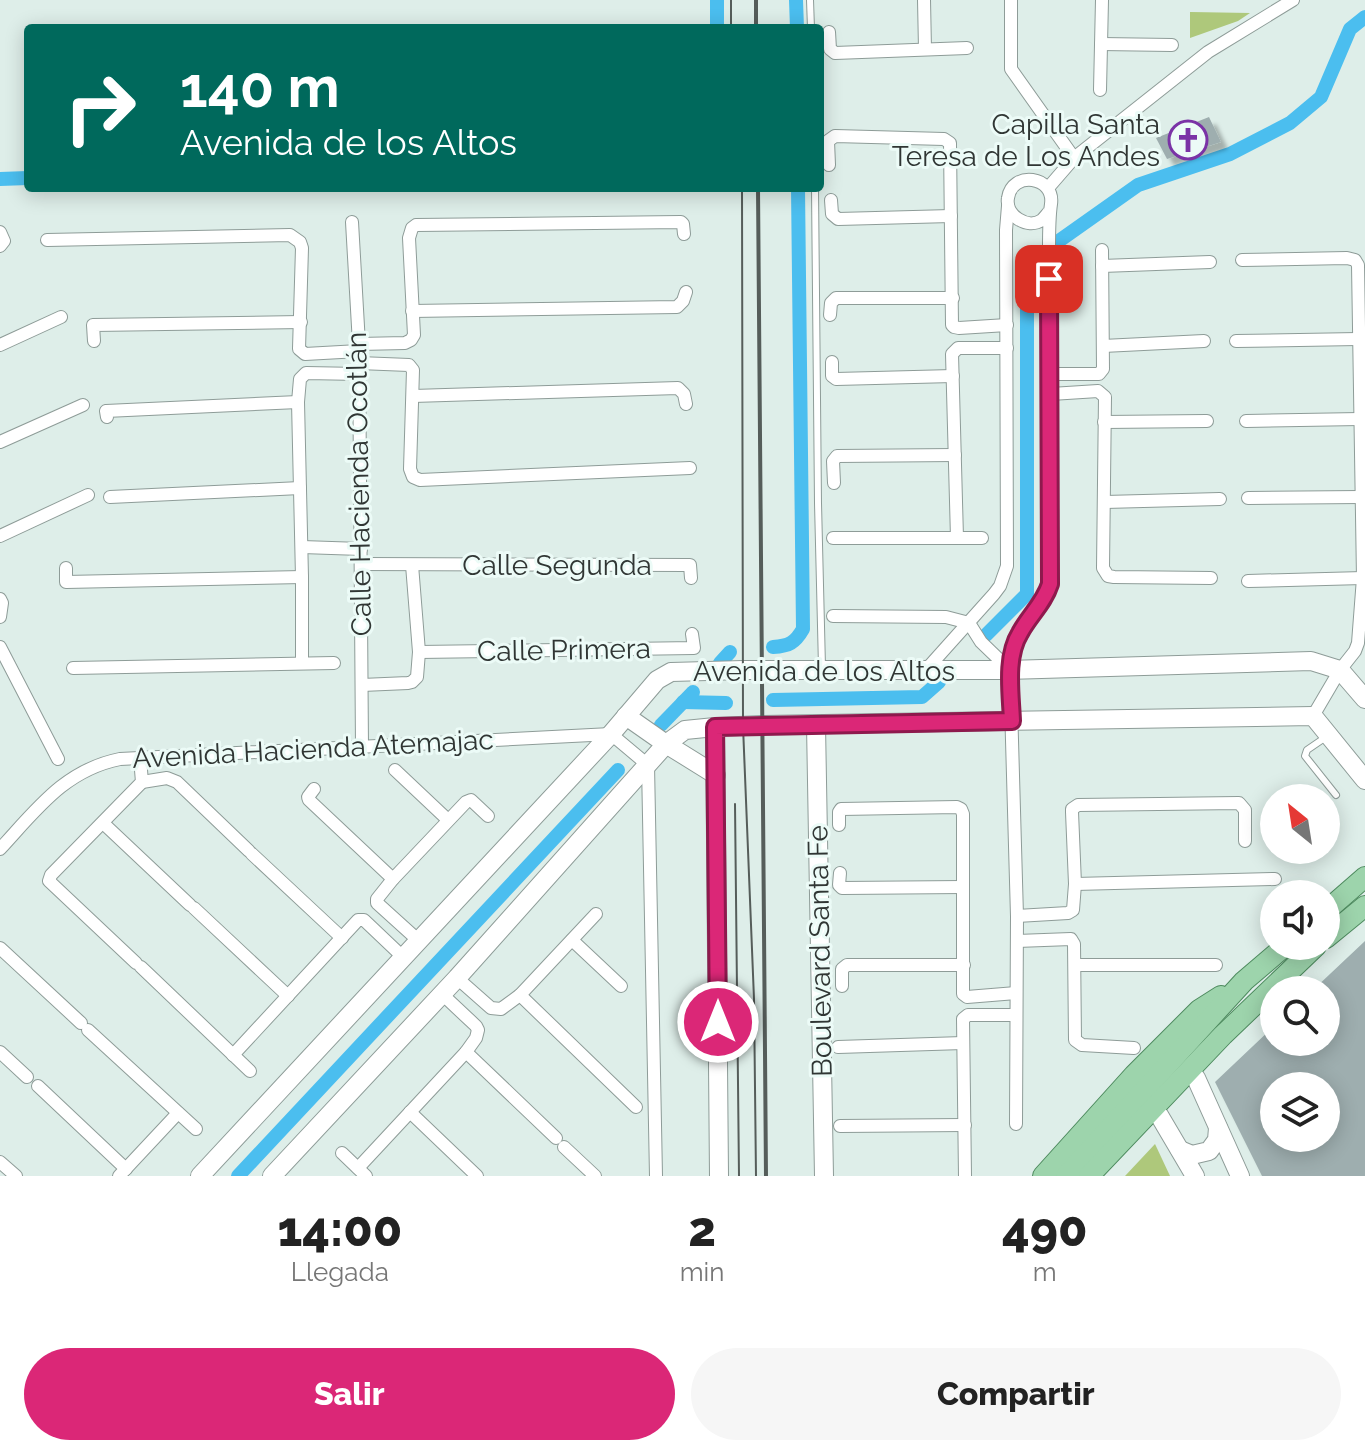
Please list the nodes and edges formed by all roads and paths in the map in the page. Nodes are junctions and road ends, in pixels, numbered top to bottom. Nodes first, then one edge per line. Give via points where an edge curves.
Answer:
1 (810, 0) edge
2 (924, 0) edge
3 (1011, 0) edge
4 (1102, 0) edge
5 (1293, 0) edge
6 (811, 24) edge
7 (829, 32) dead end
8 (1101, 44) junction
9 (1172, 45) dead end
10 (967, 48) dead end
11 (925, 49) junction
12 (1100, 90) dead end
13 (1074, 158) junction
14 (829, 165) dead end
15 (1048, 188) junction
16 (815, 192) edge
17 (831, 200) dead end
18 (1008, 206) junction
19 (1050, 210) junction
20 (951, 216) junction
21 (352, 222) dead end
22 (684, 234) dead end
23 (47, 240) dead end
24 (1102, 250) dead end
25 (1242, 260) dead end
26 (1210, 262) dead end
27 (1102, 266) junction
28 (686, 292) dead end
29 (953, 298) junction
30 (412, 311) junction
31 (830, 315) dead end
32 (61, 317) dead end
33 (301, 322) junction
34 (1007, 325) junction
35 (1358, 339) junction
36 (94, 341) dead end
37 (1204, 341) dead end
38 (1236, 341) dead end
39 (0, 345) edge
40 (1103, 346) junction
41 (1007, 348) junction
42 (359, 358) junction
43 (832, 362) dead end
44 (1051, 374) junction
45 (953, 376) junction
46 (1051, 394) junction
47 (413, 396) junction
48 (298, 402) junction
49 (686, 404) dead end
50 (83, 405) dead end
51 (107, 417) dead end
52 (1360, 419) junction
53 (1207, 421) dead end
54 (1246, 421) dead end
55 (1104, 422) junction
56 (0, 442) edge
57 (955, 455) junction
58 (690, 468) dead end
59 (834, 483) dead end
60 (300, 488) junction
61 (88, 495) dead end
62 (110, 497) dead end
63 (1361, 497) junction
64 (1248, 498) dead end
65 (1220, 499) dead end
66 (1105, 502) junction
67 (0, 536) edge
68 (833, 538) dead end
69 (957, 538) junction
70 (982, 538) dead end
71 (302, 547) junction
72 (361, 549) junction
73 (361, 564) junction
74 (412, 565) junction
75 (66, 568) dead end
76 (302, 577) junction
77 (691, 578) dead end
78 (1211, 578) dead end
79 (1363, 578) junction
80 (1248, 581) dead end
81 (0, 599) edge
82 (833, 616) dead end
83 (0, 617) edge
84 (969, 623) junction
85 (692, 634) dead end
86 (0, 647) edge
87 (419, 652) junction
88 (302, 662) junction
89 (334, 663) dead end
90 (73, 668) dead end
91 (1010, 670) junction
92 (1340, 670) junction
93 (822, 671) junction
94 (925, 671) junction
95 (362, 685) junction
96 (1365, 699) edge
97 (626, 716) junction
98 (1313, 716) junction
99 (1012, 721) junction
100 (816, 725) junction
101 (715, 727) junction
102 (611, 734) junction
103 (1329, 735) junction
104 (666, 744) junction
105 (362, 747) junction
106 (140, 758) junction
107 (58, 759) dead end
108 (648, 765) junction
109 (395, 770) dead end
110 (1362, 773) edge
111 (716, 775) junction
112 (142, 782) junction
113 (1327, 784) edge
114 (314, 789) dead end
115 (488, 816) dead end
116 (448, 820) junction
117 (103, 823) junction
118 (839, 825) dead end
119 (1245, 841) dead end
120 (0, 849) edge
121 (840, 873) dead end
122 (1363, 877) edge
123 (393, 879) junction
124 (1275, 879) dead end
125 (1075, 884) junction
126 (963, 887) junction
127 (1340, 898) edge
128 (1365, 906) edge
129 (596, 914) dead end
130 (1017, 916) junction
131 (1340, 927) edge
132 (342, 938) junction
133 (572, 940) junction
134 (419, 941) junction
135 (1017, 941) junction
136 (0, 948) edge
137 (404, 958) junction
138 (1269, 960) edge
139 (1302, 960) edge
140 (964, 965) junction
141 (1075, 965) junction
142 (1216, 965) dead end
143 (1286, 976) edge
144 (457, 978) junction
145 (1244, 981) junction
146 (621, 986) dead end
147 (842, 986) dead end
148 (1016, 993) junction
149 (442, 994) junction
150 (520, 995) junction
151 (288, 996) junction
152 (1260, 1002) edge
153 (1260, 1003) edge
154 (1016, 1015) junction
155 (963, 1043) junction
156 (838, 1047) dead end
157 (1134, 1048) dead end
158 (0, 1052) edge
159 (466, 1052) junction
160 (233, 1055) junction
161 (250, 1071) dead end
162 (27, 1077) dead end
163 (1196, 1078) junction
164 (38, 1086) dead end
165 (636, 1107) dead end
166 (410, 1112) junction
167 (178, 1113) junction
168 (1159, 1115) junction
169 (1016, 1124) dead end
170 (965, 1125) junction
171 (840, 1126) dead end
172 (1218, 1128) junction
173 (196, 1129) dead end
174 (1180, 1150) junction
175 (342, 1153) dead end
176 (0, 1162) edge
177 (362, 1172) edge
178 (122, 1173) edge
179 (16, 1176) edge
180 (200, 1176) edge
181 (272, 1176) edge
182 (477, 1176) edge
183 (595, 1176) edge
184 (656, 1176) edge
185 (719, 1176) edge
186 (824, 1176) edge
187 (965, 1176) edge
188 (1043, 1176) edge
189 (1066, 1176) edge
190 (1089, 1176) edge
191 (1105, 1176) edge
192 (1195, 1176) edge
193 (1240, 1176) edge

1 - 6 lane
2 - 11 street
3 - 13 street via 1011,69
4 - 8 street
5 - 13 street via 1208,52
7 - 11 street via 835,53
8 - 9 street
8 - 12 street
10 - 11 street
13 - 15 street
14 - 20 street via 828,141 835,136 944,139 950,143
15 - 18 street via 1033,179 1022,180 1008,196
15 - 19 street
16 - 93 lane
17 - 20 street via 838,219
18 - 19 street via 1015,217 1033,223
18 - 34 street
19 - 44 street
20 - 29 street
21 - 42 street, Calle Hacienda Ocotlán
22 - 30 street via 681,222 420,224 409,238
23 - 33 street via 284,234 302,248
24 - 27 street
25 - 35 street via 1355,260
26 - 27 street
27 - 40 street
28 - 30 street via 677,307
29 - 31 street via 836,298
29 - 34 street via 954,327
30 - 42 street via 414,335 408,342
32 - 39 street
33 - 36 street via 93,325
33 - 42 street via 303,353
34 - 41 street
35 - 38 street
35 - 52 street
37 - 40 street
40 - 44 street via 1099,374
41 - 45 street via 955,349
41 - 84 street via 1007,566 1000,586
42 - 47 street via 409,365 414,371
42 - 48 street via 306,373 300,379
42 - 72 street, Calle Hacienda Ocotlán
43 - 45 street via 836,379
44 - 46 street
45 - 57 street
46 - 55 street via 1101,392
46 - 91 street via 1050,584 1020,633
47 - 49 street via 678,388
47 - 58 street via 413,477
48 - 51 street via 106,411
48 - 60 street
50 - 56 street
52 - 54 street
52 - 63 street
53 - 55 street
55 - 66 street
57 - 59 street via 837,456
57 - 69 street
60 - 62 street
60 - 71 street
61 - 67 street
63 - 64 street
63 - 79 street
65 - 66 street
66 - 78 street via 1103,568 1108,576
68 - 69 street
69 - 70 street
71 - 72 street
71 - 76 street
72 - 73 street, Calle Hacienda Ocotlán
73 - 74 street
73 - 95 street, Calle Hacienda Ocotlán
74 - 77 street, Calle Segunda via 690,565
74 - 87 street
75 - 76 street via 66,582
76 - 88 street
79 - 80 street
79 - 92 street via 1358,643
81 - 83 street
82 - 84 street via 946,617
84 - 91 street
84 - 94 street
85 - 87 street, Calle Primera via 694,648
86 - 107 street
87 - 95 street via 412,682
88 - 89 street
88 - 90 street
91 - 92 street, Avenida de los Altos via 1311,661
91 - 94 street, Avenida de los Altos
91 - 99 street
92 - 96 street
92 - 98 street
93 - 94 street, Avenida de los Altos
93 - 97 street, Avenida de los Altos via 671,672 657,680
95 - 105 street, Calle Hacienda Ocotlán
97 - 102 street, Avenida de los Altos
97 - 104 street
98 - 99 street, Avenida de los Altos
98 - 103 street
99 - 100 street, Avenida de los Altos
99 - 130 street
100 - 101 street, Avenida de los Altos
100 - 186 street, Boulevard Santa Fe
101 - 104 street, Avenida de los Altos via 685,730
101 - 111 street
102 - 105 street, Avenida Hacienda Atemajac
102 - 108 street
102 - 134 street, Avenida de los Altos
103 - 110 street
103 - 113 lane via 1305,756
104 - 108 street, Avenida de los Altos
104 - 111 street
105 - 106 street, Avenida Hacienda Atemajac
106 - 112 street
106 - 120 street, Avenida Hacienda Atemajac via 99,763 81,772 46,799
108 - 144 street, Avenida de los Altos
108 - 184 street
109 - 116 street
111 - 185 street
112 - 117 street
112 - 132 street via 177,782
114 - 123 street via 309,800
115 - 116 street via 471,800
116 - 123 street
117 - 151 street
117 - 160 street via 49,881
118 - 126 street via 841,809 957,807 963,814
119 - 125 street via 1245,810 1239,803 1078,805 1072,809
121 - 126 street via 842,888
122 - 127 main road
123 - 134 street via 376,901
124 - 125 street
125 - 130 street via 1072,911
126 - 140 street
128 - 131 main road
129 - 133 street
130 - 135 street
132 - 137 street via 361,919
132 - 151 street
133 - 146 street
133 - 150 street
134 - 137 street, Avenida de los Altos
135 - 141 street via 1069,938
135 - 148 street
136 - 167 street
137 - 180 street, Avenida de los Altos
138 - 145 main road
139 - 143 main road
140 - 147 street via 847,965
140 - 148 street via 966,997
141 - 142 street
141 - 157 street via 1077,1042
144 - 149 street, Avenida de los Altos
144 - 150 street via 494,1010
145 - 188 main road via 1199,1010
145 - 189 main road
148 - 154 street
149 - 159 street via 478,1030
149 - 181 street, Avenida de los Altos
150 - 165 street
151 - 160 street
152 - 190 main road
153 - 163 main road
154 - 155 street via 968,1015 962,1021
154 - 169 street
155 - 156 street
155 - 170 street
158 - 162 street
159 - 166 street
159 - 183 street
160 - 161 street
163 - 168 main road
163 - 172 street
164 - 178 street
166 - 177 street
166 - 182 street
167 - 173 street
167 - 178 street
168 - 174 street
168 - 191 main road
170 - 171 street
170 - 187 street
172 - 174 street via 1209,1151 1192,1155
172 - 193 street
174 - 192 street
175 - 177 street
176 - 179 street

